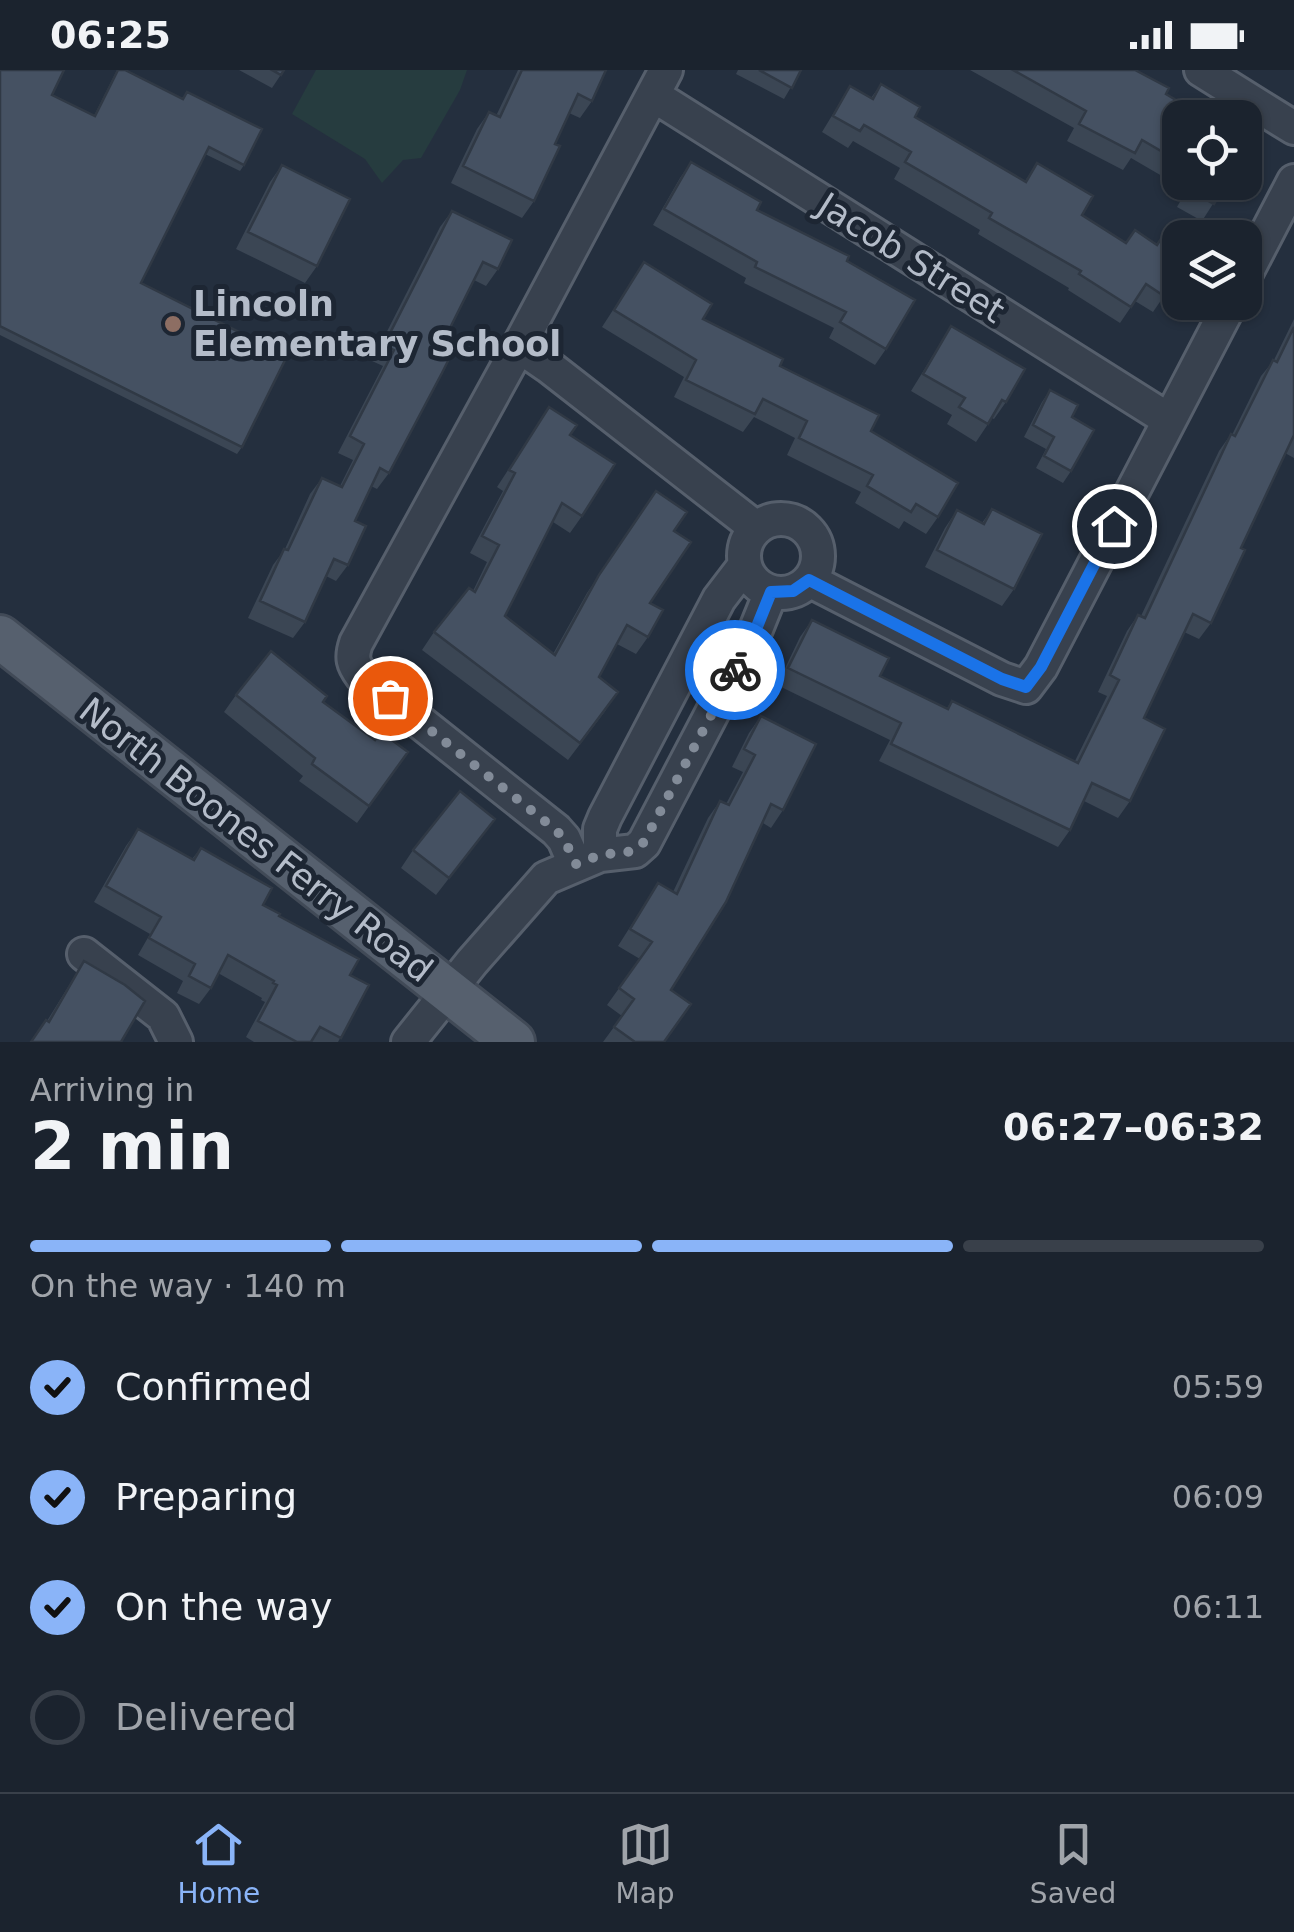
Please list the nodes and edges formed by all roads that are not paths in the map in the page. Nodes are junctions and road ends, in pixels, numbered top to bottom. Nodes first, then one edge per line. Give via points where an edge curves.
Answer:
1 (1202, 70) edge
2 (660, 83) edge
3 (1294, 128) edge
4 (1294, 181) edge
5 (1262, 242) edge
6 (1222, 320) edge
7 (519, 346) junction
8 (1170, 420) junction
9 (756, 528) junction
10 (745, 564) junction
11 (809, 580) junction
12 (771, 592) junction
13 (0, 636) edge
14 (588, 860) junction
15 (84, 954) dead end
16 (448, 991) junction
17 (176, 1042) edge
18 (408, 1042) edge
19 (514, 1042) edge

1 - 3 street
2 - 7 street
2 - 8 street, Jacob Street
4 - 5 street
6 - 8 street
7 - 9 street
7 - 14 street via 352,660 362,676
8 - 11 street via 1026,687
9 - 10 street
9 - 11 street via 792,520 810,533 818,563
10 - 12 street
10 - 14 street via 719,599
11 - 12 street via 793,591
12 - 14 street via 644,842 634,851
13 - 16 main road, North Boones Ferry Road
14 - 16 street via 537,886
15 - 17 street via 162,1016
16 - 18 street
16 - 19 main road, North Boones Ferry Road

